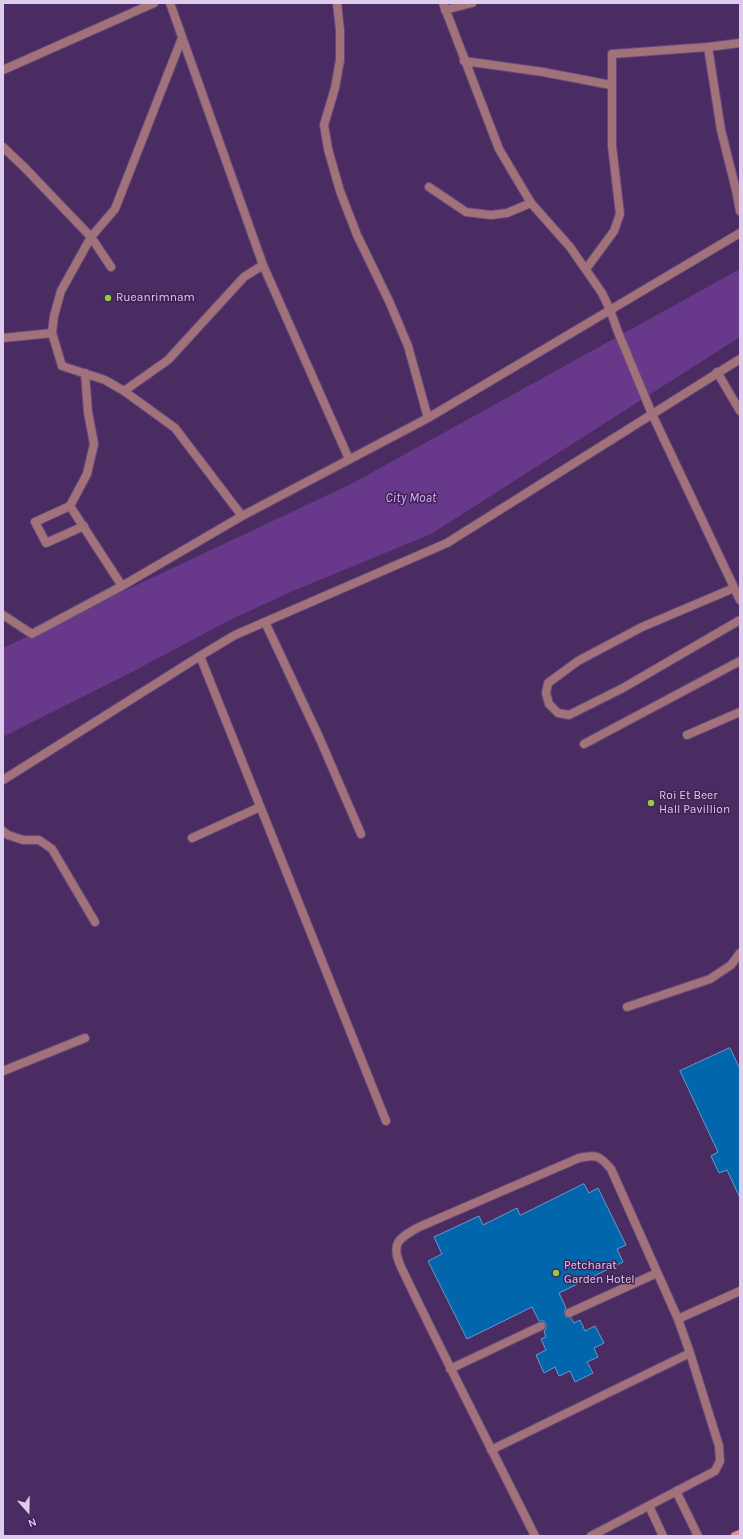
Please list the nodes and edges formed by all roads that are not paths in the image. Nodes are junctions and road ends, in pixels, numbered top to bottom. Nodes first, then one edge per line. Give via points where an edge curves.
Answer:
1 (154, 3) edge
2 (170, 3) edge
3 (337, 3) edge
4 (472, 3) edge
5 (444, 7) edge
6 (182, 38) junction
7 (740, 43) edge
8 (708, 47) junction
9 (464, 61) junction
10 (3, 70) edge
11 (611, 85) junction
12 (3, 147) edge
13 (429, 187) dead end
14 (531, 203) junction
15 (740, 211) edge
16 (740, 233) edge
17 (91, 237) junction
18 (263, 265) junction
19 (111, 267) dead end
20 (586, 269) junction
21 (610, 310) junction
22 (52, 333) junction
23 (3, 338) edge
24 (740, 359) edge
25 (717, 372) junction
26 (85, 373) junction
27 (124, 391) junction
28 (740, 411) edge
29 (652, 414) junction
30 (428, 418) junction
31 (349, 459) junction
32 (70, 506) junction
33 (242, 516) junction
34 (84, 526) junction
35 (122, 586) junction
36 (734, 588) junction
37 (740, 600) edge
38 (3, 616) edge
39 (740, 620) edge
40 (265, 622) junction
41 (200, 656) junction
42 (740, 661) edge
43 (740, 712) edge
44 (687, 736) dead end
45 (584, 744) dead end
46 (3, 780) edge
47 (260, 807) junction
48 (3, 831) edge
49 (361, 834) dead end
50 (192, 838) dead end
51 (95, 922) dead end
52 (740, 953) edge
53 (627, 1007) dead end
54 (85, 1038) dead end
55 (3, 1071) edge
56 (386, 1121) dead end
57 (657, 1273) junction
58 (740, 1291) edge
59 (569, 1313) dead end
60 (678, 1319) junction
61 (541, 1326) dead end
62 (690, 1352) junction
63 (450, 1369) junction
64 (491, 1450) junction
65 (676, 1492) junction
66 (649, 1506) junction
67 (740, 1534) edge
68 (535, 1536) edge
69 (591, 1536) edge
70 (663, 1536) edge
71 (698, 1536) edge
72 (735, 1536) edge

1 - 10 street
2 - 6 street
3 - 30 street via 340,60 324,125 328,150 357,235 408,346
4 - 5 street
5 - 9 street
6 - 17 street via 115,209
6 - 18 street
7 - 8 street
8 - 11 street via 612,54
8 - 15 street via 720,130
9 - 11 street
9 - 14 street via 499,149
11 - 20 street via 612,146 620,214 614,231
12 - 17 street
13 - 14 street via 466,212 491,215 507,213
14 - 20 street
16 - 21 street
17 - 19 street
17 - 22 street via 61,291
18 - 27 street via 244,277 168,360
18 - 31 street
20 - 21 street
21 - 29 street
21 - 30 street
22 - 23 street
22 - 26 street via 62,366
24 - 25 street
25 - 28 street
25 - 29 street
26 - 27 street via 105,380
26 - 32 street via 94,444 87,474
27 - 33 street via 175,428
29 - 36 street
29 - 40 street via 448,543
30 - 31 street
31 - 33 street
32 - 34 street
32 - 34 street via 35,522 46,543
33 - 35 street
34 - 35 street
35 - 38 street via 32,634
36 - 37 street
36 - 39 street via 642,627 578,661 548,683 546,693 549,704 558,713 569,715 623,688
40 - 41 street via 235,635
40 - 49 street
41 - 46 street
41 - 47 street
42 - 45 street
43 - 44 street
47 - 50 street
47 - 56 street
48 - 51 street via 22,840 39,840 52,849
52 - 53 street via 731,966 710,979
54 - 55 street
57 - 59 street
57 - 60 street
57 - 63 street via 611,1169 601,1158 591,1155 419,1227 402,1237 395,1246 396,1256
58 - 60 street
60 - 62 street
61 - 63 street
62 - 64 street
62 - 65 street via 719,1446 720,1461 715,1471
63 - 64 street
64 - 68 street
65 - 66 street
65 - 71 street
66 - 69 street
66 - 70 street
67 - 72 main road

